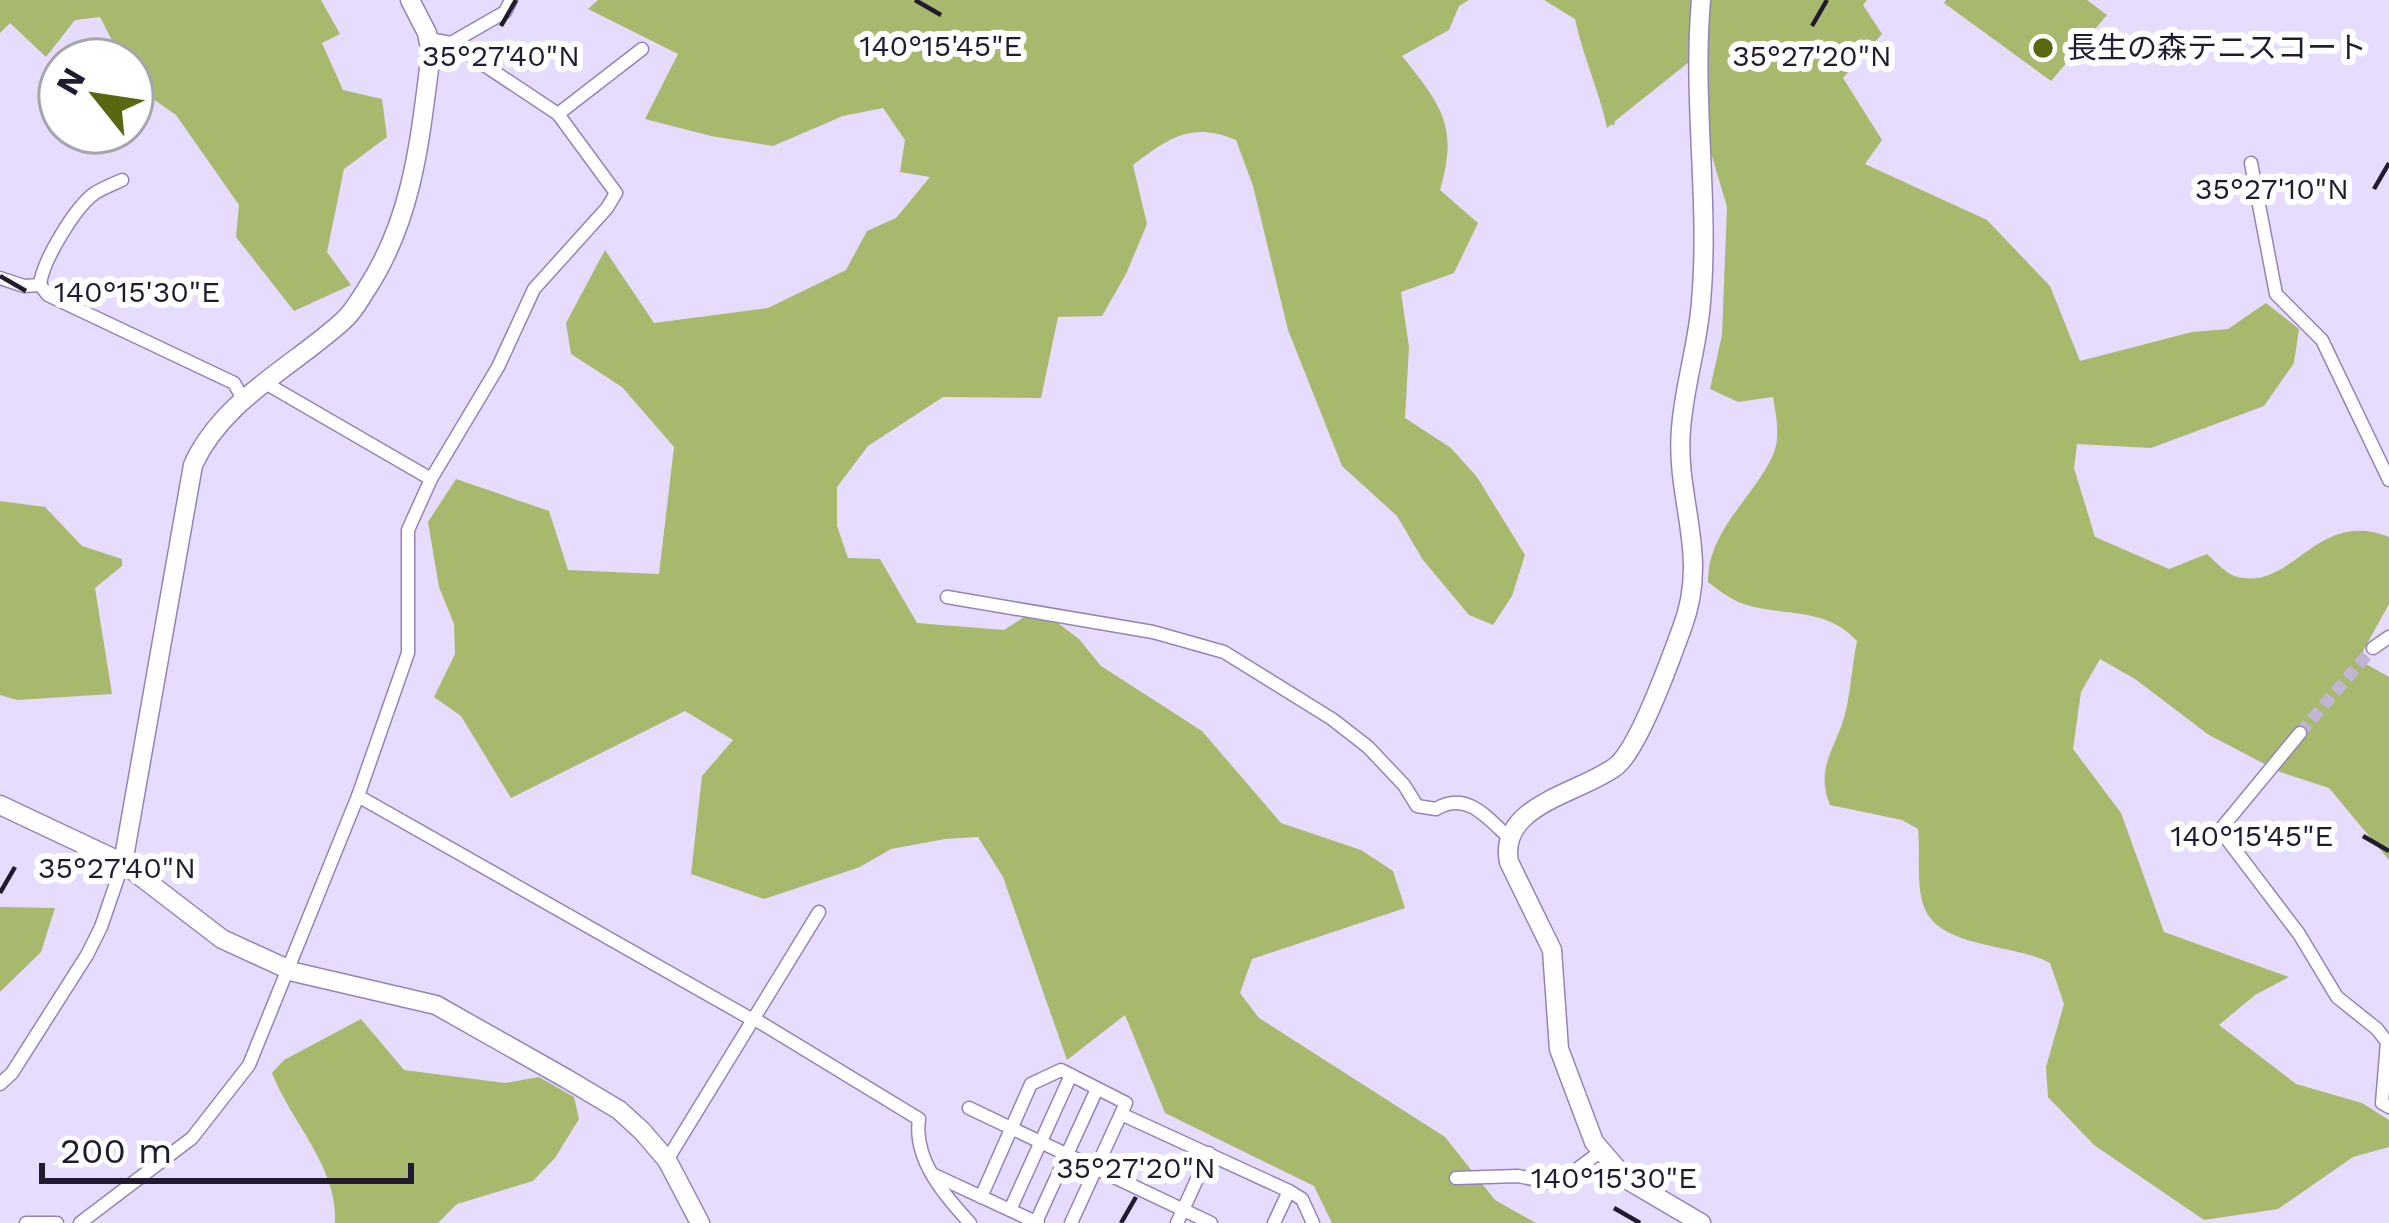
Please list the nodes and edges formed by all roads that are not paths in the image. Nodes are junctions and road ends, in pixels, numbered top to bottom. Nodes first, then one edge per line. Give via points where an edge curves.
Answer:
1 (410, 0) edge
2 (511, 0) edge
3 (1701, 0) edge
4 (429, 39) junction
5 (451, 43) junction
6 (642, 49) dead end
7 (558, 114) junction
8 (2251, 163) dead end
9 (122, 180) dead end
10 (0, 278) edge
11 (40, 285) junction
12 (268, 384) junction
13 (243, 399) junction
14 (431, 478) junction
15 (2389, 480) edge
16 (947, 597) dead end
17 (2389, 637) edge
18 (2373, 648) tunnel mouth
19 (2300, 733) tunnel mouth
20 (358, 796) junction
21 (0, 805) edge
22 (1508, 837) junction
23 (123, 863) junction
24 (819, 912) dead end
25 (287, 968) junction
26 (753, 1019) junction
27 (1071, 1075) junction
28 (0, 1084) edge
29 (1097, 1089) junction
30 (2389, 1107) edge
31 (969, 1108) dead end
32 (1121, 1114) junction
33 (1012, 1130) junction
34 (1040, 1142) junction
35 (1600, 1152) junction
36 (1209, 1153) junction
37 (1066, 1154) junction
38 (668, 1160) junction
39 (1096, 1168) junction
40 (932, 1174) junction
41 (1456, 1178) dead end
42 (1289, 1191) junction
43 (981, 1196) junction
44 (1010, 1210) junction
45 (1180, 1216) edge
46 (1037, 1222) edge
47 (26, 1223) edge
48 (57, 1223) edge
49 (80, 1223) edge
50 (700, 1223) edge
51 (970, 1223) edge
52 (1071, 1223) edge
53 (1211, 1223) edge
54 (1274, 1223) edge
55 (1313, 1223) edge
56 (1701, 1223) edge

1 - 4 street
2 - 5 street via 505,12
3 - 22 street via 1695,66 1702,302 1681,431 1696,560 1684,623 1620,764 1522,817
4 - 5 street
4 - 12 street via 416,173 385,256 349,316
5 - 7 street
6 - 7 street
7 - 14 street via 616,193 534,289
8 - 15 street via 2276,294 2322,340
9 - 11 street via 82,206 41,270
10 - 11 street
11 - 13 street via 48,296 234,383
12 - 13 street
12 - 14 street
13 - 23 street via 202,447 186,491
14 - 20 street via 409,530 407,653
16 - 22 street via 1224,652 1368,747 1417,806 1469,803
17 - 18 street
19 - 30 street via 2220,830 2337,997 2387,1042 2382,1102
20 - 25 street
20 - 26 street
21 - 23 street
22 - 35 street via 1509,862 1552,950 1559,1049
23 - 25 street via 222,939
23 - 28 street via 87,955
24 - 26 street
25 - 38 street via 463,1018 619,1110
25 - 49 street via 249,1065 192,1138
26 - 38 street
26 - 40 street via 919,1118
27 - 29 street
27 - 33 street via 1061,1070 1031,1084
27 - 34 street
29 - 32 street via 1126,1103
29 - 37 street
31 - 33 street
32 - 36 street
32 - 39 street
33 - 34 street
33 - 43 street
34 - 37 street
34 - 44 street
35 - 41 street via 1557,1184
35 - 56 street via 1626,1179
36 - 42 street
36 - 45 street
37 - 39 street
37 - 46 street
38 - 50 street
39 - 45 street
39 - 52 street
40 - 43 street
40 - 51 street
42 - 54 street
42 - 55 street
43 - 44 street
44 - 46 street
45 - 53 street
47 - 48 street

